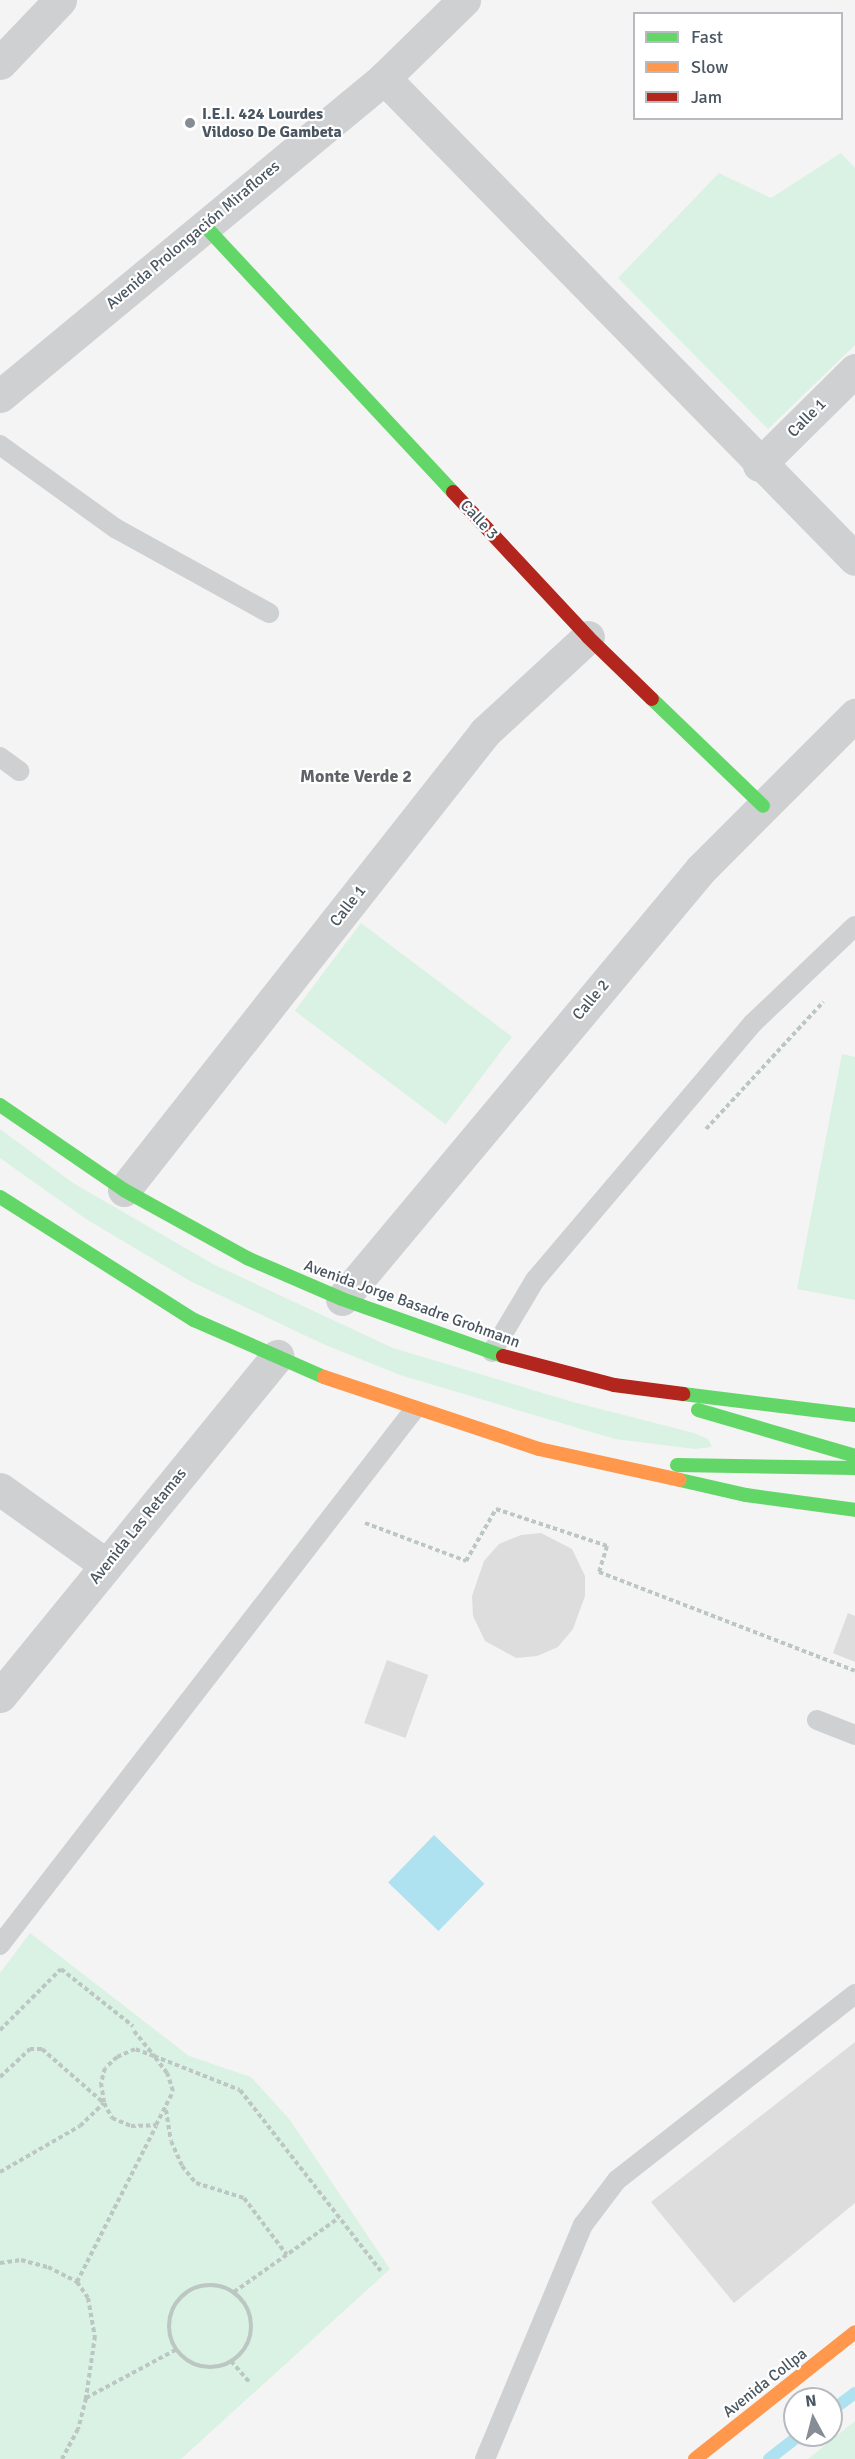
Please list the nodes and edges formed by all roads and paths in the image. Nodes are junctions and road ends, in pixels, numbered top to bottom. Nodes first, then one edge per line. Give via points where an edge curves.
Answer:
1 (60, 0) edge
2 (464, 0) edge
3 (0, 63) edge
4 (384, 78) junction
5 (205, 226) junction
6 (855, 370) edge
7 (1, 393) edge
8 (0, 445) edge
9 (759, 465) junction
10 (855, 559) edge
11 (268, 613) dead end
12 (588, 637) junction
13 (855, 715) edge
14 (0, 757) edge
15 (18, 771) dead end
16 (763, 806) junction
17 (855, 926) edge
18 (0, 1105) edge
19 (124, 1190) junction
20 (0, 1197) edge
21 (342, 1299) junction
22 (492, 1352) junction
23 (277, 1356) junction
24 (614, 1385) junction
25 (414, 1410) junction
26 (855, 1415) edge
27 (855, 1456) edge
28 (606, 1464) junction
29 (855, 1468) edge
30 (0, 1489) edge
31 (855, 1510) edge
32 (367, 1514) dead end
33 (106, 1565) junction
34 (855, 1671) edge
35 (0, 1696) edge
36 (817, 1720) dead end
37 (855, 1735) edge
38 (0, 1945) edge
39 (855, 1994) edge
40 (0, 2030) edge
41 (154, 2056) junction
42 (0, 2077) edge
43 (104, 2103) junction
44 (166, 2110) junction
45 (156, 2125) junction
46 (0, 2172) edge
47 (339, 2218) junction
48 (287, 2255) junction
49 (0, 2263) edge
50 (381, 2271) dead end
51 (77, 2282) junction
52 (234, 2292) junction
53 (855, 2332) edge
54 (177, 2349) junction
55 (231, 2361) junction
56 (250, 2384) dead end
57 (86, 2398) junction
58 (62, 2459) edge
59 (485, 2459) edge
60 (695, 2459) edge

1 - 3 street
2 - 4 street, Avenida Prolongación Miraflores
4 - 5 street, Avenida Prolongación Miraflores
4 - 9 street
5 - 7 street, Avenida Prolongación Miraflores
5 - 12 main road, Calle 3
6 - 9 street, Calle 1
8 - 11 lane via 115,528
9 - 10 street
12 - 16 main road, Calle 3
12 - 19 street, Calle 1 via 485,732
13 - 16 street, Calle 2
14 - 15 lane
16 - 21 street, Calle 2 via 701,869
17 - 22 lane via 752,1024 535,1280
18 - 19 main road, Avenida Jorge Basadre Grohmann
19 - 21 main road, Avenida Jorge Basadre Grohmann via 247,1258
20 - 23 main road via 194,1320
21 - 22 main road, Avenida Jorge Basadre Grohmann
22 - 24 main road, Avenida Jorge Basadre Grohmann via 534,1367
23 - 25 main road
23 - 33 street, Avenida Las Retamas
24 - 26 main road, Avenida Jorge Basadre Grohmann
24 - 27 main road
25 - 28 main road via 539,1449
25 - 38 lane
28 - 29 main road
28 - 31 main road via 746,1495
30 - 33 street
32 - 34 path via 364,1525 466,1561 496,1509 608,1546 599,1572
33 - 35 street, Avenida Las Retamas
36 - 37 lane
39 - 59 lane via 617,2180 583,2225
40 - 41 path via 61,1969 134,2028
41 - 43 path via 135,2049 117,2056 105,2068 101,2084
41 - 44 path via 167,2073 173,2091
41 - 47 path via 240,2090
42 - 43 path via 30,2049 42,2049
43 - 45 path via 112,2118 131,2126
43 - 46 path via 80,2126
44 - 45 path
44 - 48 path via 171,2141 182,2166 196,2183 244,2198
45 - 51 path
47 - 48 path
47 - 50 path
48 - 52 path
49 - 51 path via 21,2260 48,2267
51 - 57 path via 88,2298 95,2336
52 - 54 path via 204,2285 178,2300 169,2329
52 - 55 path via 247,2308 252,2327 242,2352
53 - 60 main road, Avenida Collpa
54 - 55 path via 192,2362 205,2366
54 - 57 path
55 - 56 path
57 - 58 path via 78,2429

